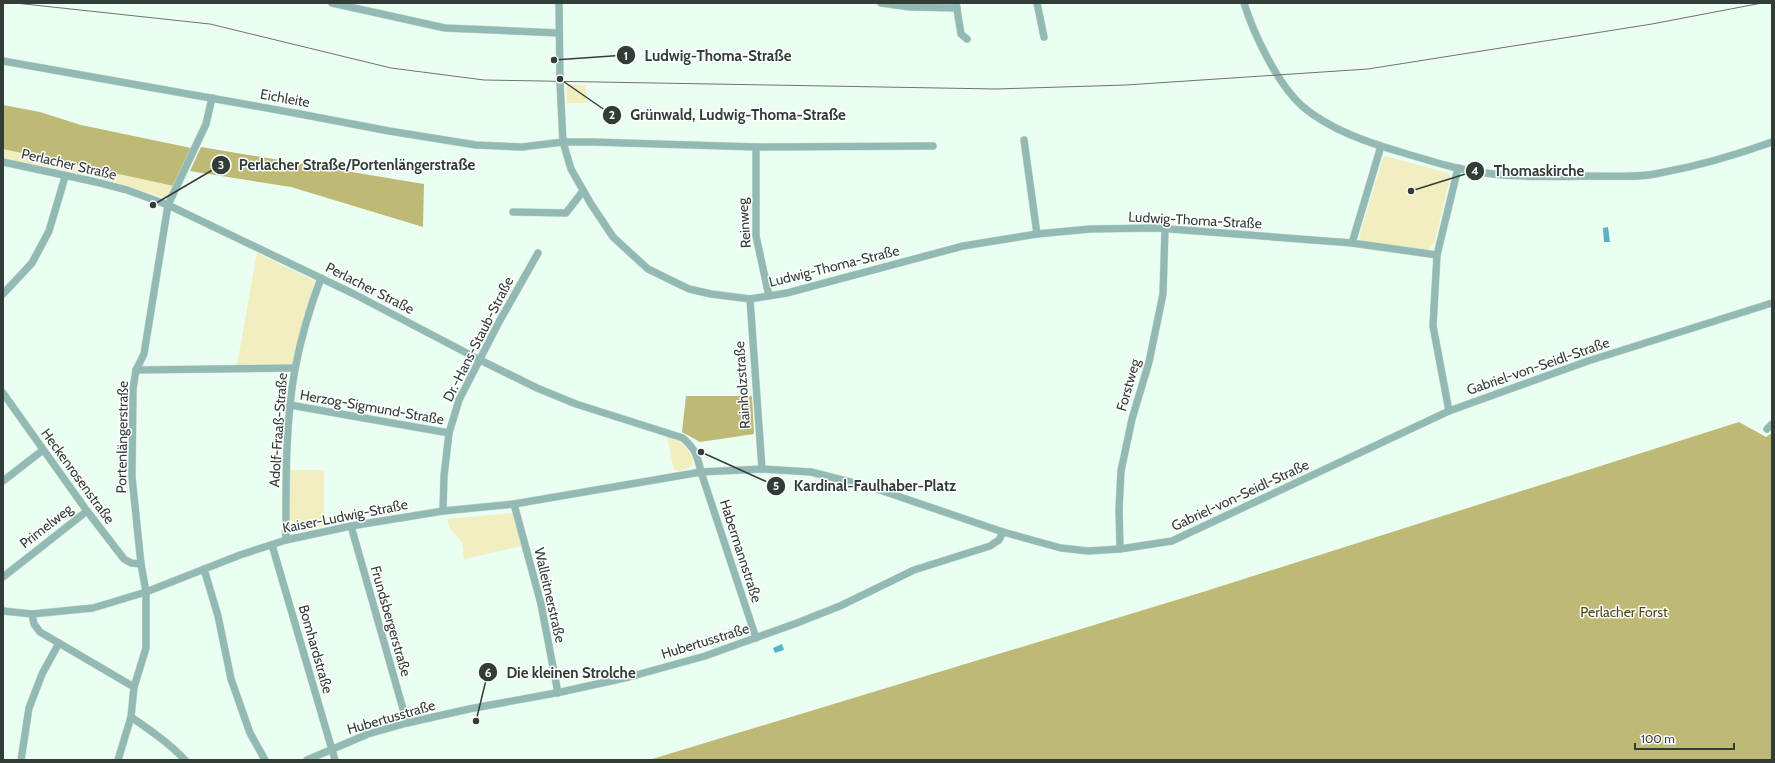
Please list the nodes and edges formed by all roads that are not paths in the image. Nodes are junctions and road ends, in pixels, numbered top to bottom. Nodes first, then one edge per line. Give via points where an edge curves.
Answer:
1 (332, 3) edge
2 (559, 3) edge
3 (881, 3) edge
4 (1038, 3) edge
5 (1244, 3) edge
6 (956, 6) edge
7 (559, 33) junction
8 (1044, 37) dead end
9 (967, 39) dead end
10 (3, 61) edge
11 (212, 98) junction
12 (1024, 140) dead end
13 (563, 142) junction
14 (1772, 142) edge
15 (933, 146) dead end
16 (1381, 146) junction
17 (756, 147) junction
18 (3, 162) edge
19 (1458, 168) junction
20 (65, 176) junction
21 (583, 191) junction
22 (168, 205) junction
23 (512, 212) dead end
24 (1165, 229) junction
25 (1037, 234) junction
26 (1352, 243) junction
27 (538, 253) dead end
28 (1437, 255) junction
29 (321, 278) junction
30 (3, 294) edge
31 (769, 296) junction
32 (750, 298) junction
33 (1772, 304) edge
34 (480, 360) junction
35 (295, 368) junction
36 (136, 370) junction
37 (3, 393) edge
38 (290, 406) junction
39 (1449, 411) junction
40 (449, 433) junction
41 (43, 450) junction
42 (762, 469) junction
43 (701, 472) junction
44 (3, 481) edge
45 (514, 504) junction
46 (87, 511) junction
47 (443, 511) junction
48 (351, 526) junction
49 (1003, 532) junction
50 (286, 540) junction
51 (272, 545) junction
52 (1120, 549) junction
53 (140, 564) junction
54 (204, 569) junction
55 (3, 577) edge
56 (146, 592) junction
57 (3, 611) edge
58 (32, 614) junction
59 (756, 638) junction
60 (59, 643) junction
61 (134, 687) junction
62 (558, 693) junction
63 (130, 717) junction
64 (407, 723) junction
65 (332, 749) junction
66 (20, 760) edge
67 (118, 760) edge
68 (185, 760) edge
69 (265, 760) edge
70 (307, 760) edge
71 (335, 760) edge

1 - 7 street via 445,28
2 - 7 street, Ludwig-Thoma-Straße
3 - 6 street via 910,7
4 - 8 street
5 - 16 street via 1261,44 1296,100 1320,119
6 - 9 street via 962,34
7 - 13 street, Ludwig-Thoma-Straße
10 - 11 street, Eichleite
11 - 13 street, Eichleite via 476,145 522,146
11 - 22 street, Portenlängerstraße via 206,124
12 - 25 street
13 - 17 street, Eichleite
13 - 21 street, Ludwig-Thoma-Straße via 571,169
14 - 19 street via 1724,158 1659,174 1543,177
15 - 17 street, Eichleite
16 - 19 street
16 - 26 street
17 - 31 street, Reinweg via 756,236
18 - 20 street, Perlacher Straße
19 - 28 street
20 - 22 street, Perlacher Straße via 96,182
20 - 30 street via 49,231 32,263
21 - 23 street via 566,213
21 - 32 street, Ludwig-Thoma-Straße via 613,237 648,269 689,289
22 - 29 street, Perlacher Straße
22 - 36 street, Portenlängerstraße via 144,354
24 - 25 street, Ludwig-Thoma-Straße via 1090,229
24 - 26 street, Ludwig-Thoma-Straße
24 - 52 street, Forstweg via 1163,294 1149,362 1132,418 1121,471
25 - 31 street, Ludwig-Thoma-Straße via 963,246
26 - 28 street, Ludwig-Thoma-Straße
27 - 34 street, Dr.-Hans-Staub-Straße
28 - 39 street via 1433,326
29 - 34 street, Perlacher Straße
29 - 35 street, Adolf-Fraaß-Straße via 311,305
31 - 32 street, Ludwig-Thoma-Straße
32 - 42 street, Rainholzstraße
33 - 39 street, Gabriel-von-Seidl-Straße via 1588,361
34 - 40 street, Dr.-Hans-Staub-Straße via 459,400
34 - 43 street, Perlacher Straße via 576,404 683,438 694,448
35 - 36 street, Herzog-Sigmund-Straße
35 - 38 street, Adolf-Fraaß-Straße
36 - 53 street, Portenlängerstraße via 133,389 132,477
37 - 41 street, Heckenrosenstraße
38 - 40 street, Herzog-Sigmund-Straße
38 - 50 street, Adolf-Fraaß-Straße via 286,471
39 - 52 street, Gabriel-von-Seidl-Straße via 1172,541
40 - 47 street, Dr.-Hans-Staub-Straße
41 - 44 street
41 - 46 street, Heckenrosenstraße
42 - 43 street, Gabriel-von-Seidl-Straße
42 - 49 street, Gabriel-von-Seidl-Straße via 811,472 842,479
43 - 45 street, Kaiser-Ludwig-Straße
43 - 59 street, Habermannstraße
45 - 47 street, Kaiser-Ludwig-Straße
45 - 62 street, Walleitnerstraße via 541,604
46 - 53 street, Heckenrosenstraße via 124,559
46 - 55 street, Primelweg
47 - 48 street, Kaiser-Ludwig-Straße
48 - 50 street, Kaiser-Ludwig-Straße
48 - 64 street, Frundsbergerstraße
49 - 52 street, Gabriel-von-Seidl-Straße via 1061,548 1088,551
49 - 59 street, Hubertusstraße via 999,540 990,546 914,570 840,606
50 - 51 street, Kaiser-Ludwig-Straße
51 - 54 street, Kaiser-Ludwig-Straße
51 - 65 street, Bomhardstraße
53 - 56 street, Portenlängerstraße
54 - 56 street, Kaiser-Ludwig-Straße
54 - 69 street via 218,616 231,679 250,733
56 - 58 street, Kaiser-Ludwig-Straße via 93,608
56 - 61 street, Portenlängerstraße via 146,648
57 - 58 street, Kaiser-Ludwig-Straße
58 - 60 street via 34,624 40,632
59 - 62 street, Hubertusstraße via 705,656
60 - 61 street
60 - 66 street via 42,674 29,708
61 - 63 street, Portenlängerstraße
62 - 64 street, Hubertusstraße
63 - 67 street, Portenlängerstraße
63 - 68 street via 155,733
64 - 65 street, Hubertusstraße via 368,734
65 - 70 street, Hubertusstraße
65 - 71 street, Bomhardstraße

